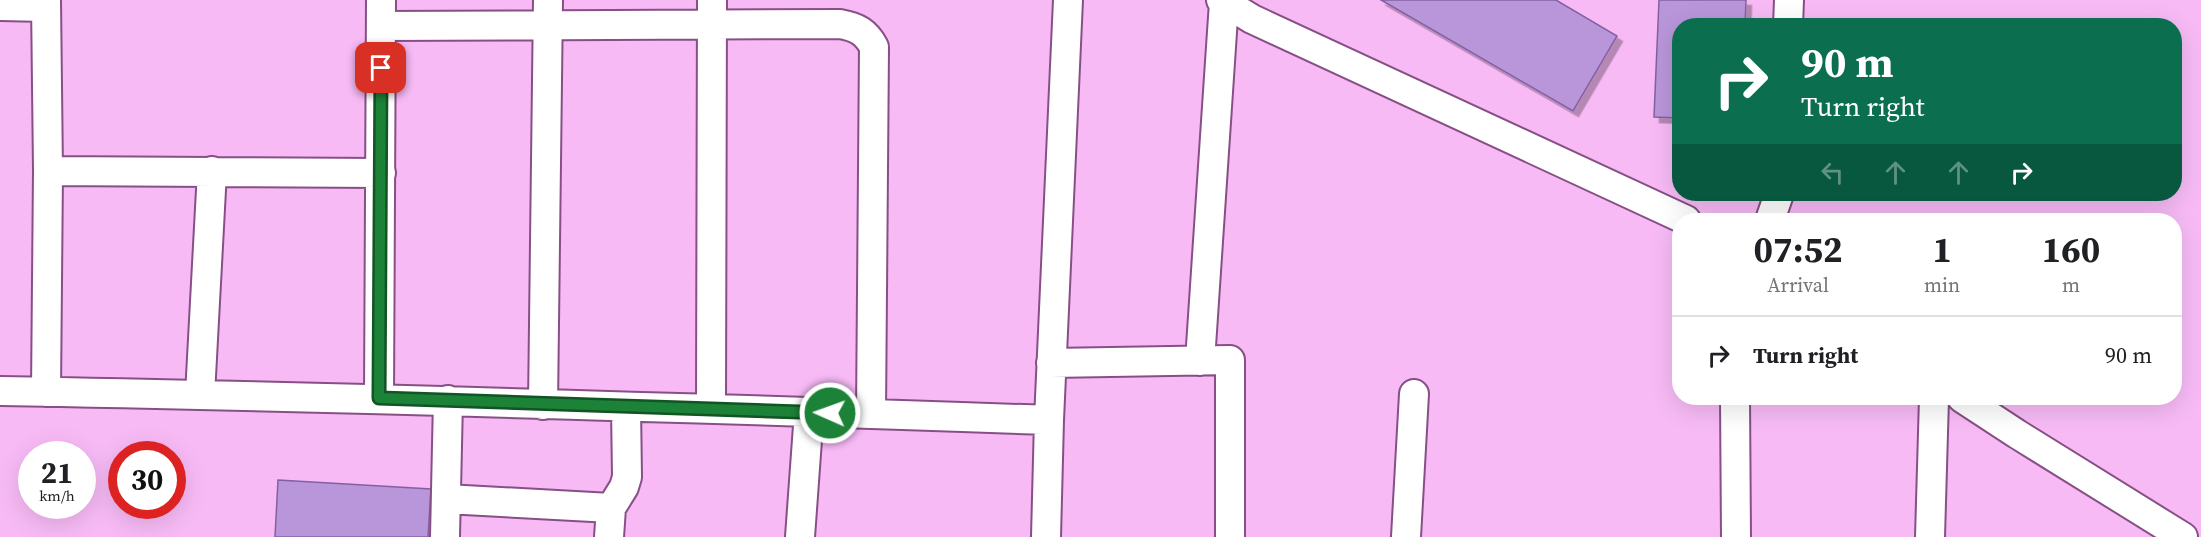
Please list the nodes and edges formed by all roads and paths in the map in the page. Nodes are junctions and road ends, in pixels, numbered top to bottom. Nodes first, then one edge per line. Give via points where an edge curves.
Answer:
1 (1068, 0) edge
2 (1789, 0) edge
3 (1222, 1) edge
4 (46, 3) edge
5 (0, 6) edge
6 (712, 12) edge
7 (381, 13) edge
8 (548, 13) edge
9 (1788, 18) edge
10 (48, 171) junction
11 (212, 171) junction
12 (381, 173) junction
13 (1672, 214) edge
14 (1200, 361) junction
15 (1051, 363) junction
16 (0, 392) edge
17 (46, 392) junction
18 (1414, 394) dead end
19 (200, 395) junction
20 (379, 398) junction
21 (448, 400) junction
22 (543, 405) junction
23 (1735, 405) edge
24 (1934, 405) edge
25 (1973, 405) edge
26 (626, 406) junction
27 (711, 409) junction
28 (809, 412) junction
29 (871, 414) junction
30 (1049, 420) junction
31 (446, 499) junction
32 (611, 508) junction
33 (445, 537) edge
34 (609, 537) edge
35 (800, 537) edge
36 (1046, 537) edge
37 (1230, 537) edge
38 (1406, 537) edge
39 (1736, 537) edge
40 (1930, 537) edge
41 (2183, 537) edge

1 - 15 street
2 - 9 street
3 - 13 street via 1252,19
3 - 14 street
4 - 5 street
4 - 10 street
6 - 8 street
6 - 27 street
6 - 29 street via 854,26 867,34 874,47
7 - 8 street
7 - 12 street
8 - 22 street
10 - 11 street
10 - 17 street
11 - 12 street
11 - 19 street
12 - 20 street
14 - 15 street
14 - 37 street via 1230,360
15 - 30 street
16 - 17 street
17 - 19 street
18 - 38 street
19 - 20 street
20 - 21 street
21 - 22 street
21 - 31 street
22 - 26 street
23 - 39 street
24 - 40 street
25 - 41 street
26 - 27 street
26 - 32 street via 627,477
27 - 28 street
28 - 29 street
28 - 35 street
29 - 30 street
30 - 36 street
31 - 32 street
31 - 33 street
32 - 34 street

